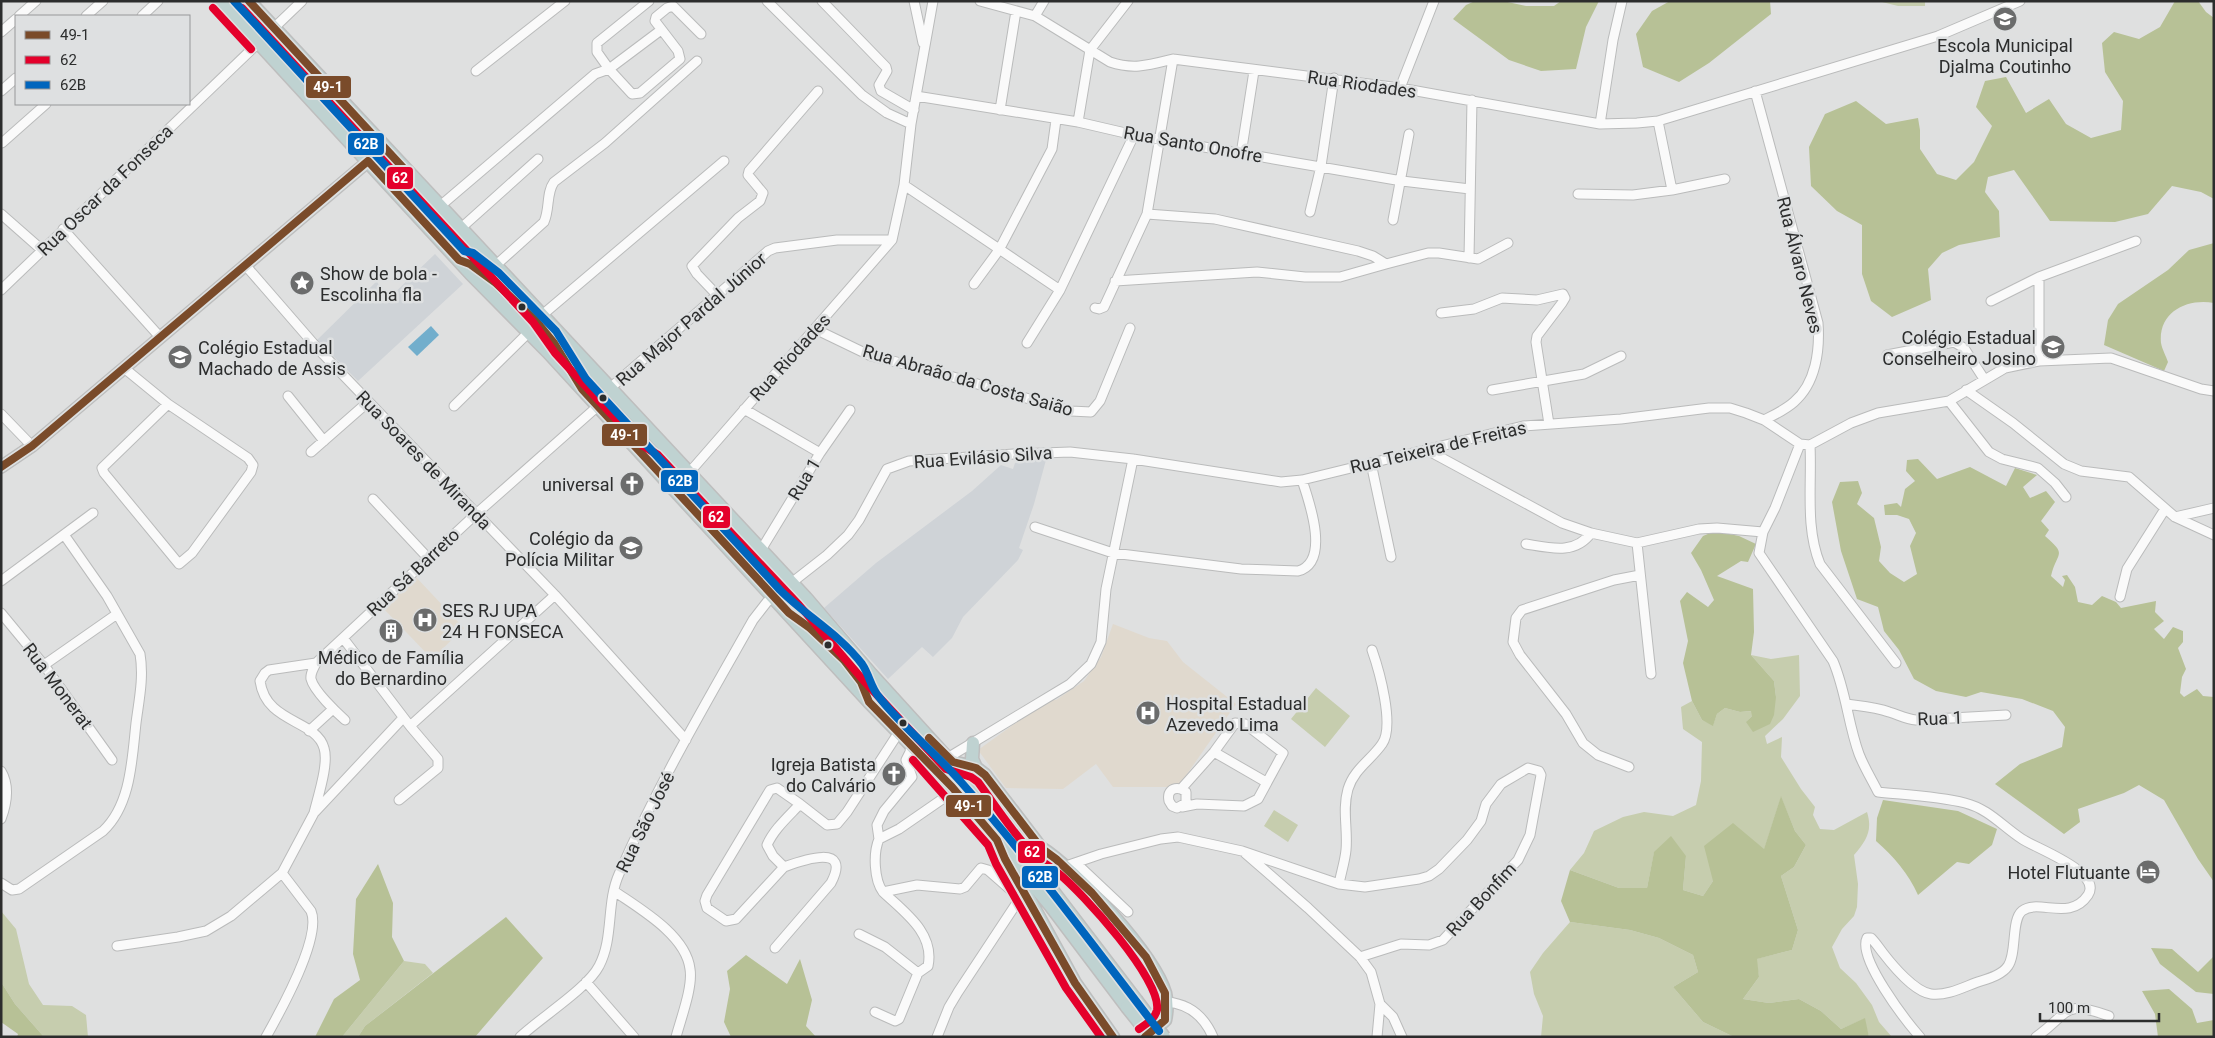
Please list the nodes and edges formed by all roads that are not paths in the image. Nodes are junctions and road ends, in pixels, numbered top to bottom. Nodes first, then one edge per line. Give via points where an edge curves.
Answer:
1 (36, 1) edge
2 (103, 1) edge
3 (158, 1) edge
4 (220, 1) edge
5 (249, 1) edge
6 (302, 1) edge
7 (565, 1) edge
8 (649, 1) edge
9 (822, 1) edge
10 (914, 1) edge
11 (933, 1) edge
12 (980, 1) edge
13 (1044, 1) edge
14 (1128, 1) edge
15 (1434, 1) edge
16 (1622, 1) edge
17 (2020, 1) edge
18 (771, 2) edge
19 (1016, 11) junction
20 (20, 15) edge
21 (87, 15) edge
22 (143, 15) edge
23 (1035, 16) junction
24 (15, 20) edge
25 (273, 28) junction
26 (661, 30) junction
27 (1, 32) edge
28 (701, 34) dead end
29 (258, 42) junction
30 (924, 48) junction
31 (1090, 50) junction
32 (1173, 59) junction
33 (697, 61) dead end
34 (609, 69) junction
35 (1254, 70) junction
36 (476, 71) dead end
37 (1334, 78) junction
38 (15, 79) edge
39 (1400, 88) junction
40 (1754, 90) junction
41 (1, 91) edge
42 (818, 91) dead end
43 (916, 96) junction
44 (1472, 100) junction
45 (45, 105) edge
46 (914, 110) junction
47 (1000, 110) junction
48 (1056, 120) junction
49 (1658, 121) junction
50 (1078, 122) junction
51 (911, 124) junction
52 (1600, 124) junction
53 (1409, 134) dead end
54 (1134, 135) junction
55 (1158, 139) junction
56 (2, 143) edge
57 (385, 147) junction
58 (1241, 154) junction
59 (538, 160) dead end
60 (368, 161) junction
61 (724, 161) dead end
62 (1321, 166) junction
63 (1725, 179) dead end
64 (1402, 181) junction
65 (904, 186) junction
66 (1470, 189) junction
67 (1672, 190) junction
68 (1578, 194) dead end
69 (439, 207) junction
70 (1310, 212) dead end
71 (1, 214) edge
72 (1146, 214) junction
73 (1393, 220) dead end
74 (63, 229) junction
75 (460, 229) junction
76 (892, 240) junction
77 (2136, 242) dead end
78 (1508, 243) dead end
79 (42, 250) junction
80 (999, 250) junction
81 (1469, 258) junction
82 (1386, 264) junction
83 (246, 266) junction
84 (495, 266) junction
85 (2039, 277) junction
86 (1115, 281) junction
87 (974, 284) dead end
88 (1, 290) edge
89 (1060, 290) junction
90 (717, 295) junction
91 (1991, 301) dead end
92 (1096, 308) dead end
93 (1441, 312) dead end
94 (541, 316) junction
95 (1130, 328) dead end
96 (815, 329) junction
97 (529, 332) junction
98 (160, 337) junction
99 (1026, 343) dead end
100 (1621, 356) dead end
101 (1887, 356) dead end
102 (2039, 361) junction
103 (124, 368) junction
104 (1984, 379) junction
105 (1542, 382) junction
106 (609, 389) junction
107 (1492, 390) dead end
108 (1966, 390) junction
109 (2214, 391) edge
110 (288, 396) dead end
111 (1949, 400) junction
112 (368, 402) junction
113 (168, 404) junction
114 (454, 406) dead end
115 (598, 406) junction
116 (744, 409) junction
117 (850, 410) dead end
118 (1, 414) edge
119 (1764, 420) junction
120 (1549, 424) junction
121 (324, 441) junction
122 (1800, 444) junction
123 (1810, 445) junction
124 (32, 446) junction
125 (1427, 450) junction
126 (311, 452) dead end
127 (820, 453) junction
128 (1133, 459) junction
129 (1371, 463) junction
130 (1, 468) edge
131 (688, 474) junction
132 (1302, 480) junction
133 (2066, 497) dead end
134 (372, 499) dead end
135 (2214, 508) edge
136 (2165, 509) junction
137 (93, 514) dead end
138 (476, 514) junction
139 (2175, 517) junction
140 (1035, 527) dead end
141 (1763, 532) junction
142 (1591, 533) junction
143 (2214, 535) edge
144 (65, 536) junction
145 (1637, 543) junction
146 (1526, 544) dead end
147 (761, 550) junction
148 (1112, 553) junction
149 (1392, 557) dead end
150 (428, 558) junction
151 (1640, 575) junction
152 (1, 581) edge
153 (792, 584) junction
154 (555, 595) junction
155 (773, 597) junction
156 (2120, 597) dead end
157 (1, 613) edge
158 (117, 614) junction
159 (343, 638) junction
160 (1372, 650) dead end
161 (316, 663) junction
162 (1896, 663) dead end
163 (44, 665) junction
164 (1651, 674) dead end
165 (1846, 704) junction
166 (333, 709) junction
167 (2006, 715) dead end
168 (403, 718) junction
169 (345, 720) dead end
170 (410, 726) junction
171 (309, 731) junction
172 (899, 732) junction
173 (686, 740) junction
174 (974, 743) junction
175 (910, 748) junction
176 (1214, 752) junction
177 (112, 760) dead end
178 (950, 760) junction
179 (1629, 767) dead end
180 (976, 768) junction
181 (1, 771) edge
182 (1266, 782) junction
183 (1182, 789) junction
184 (399, 800) dead end
185 (941, 800) dead end
186 (800, 804) junction
187 (1182, 807) junction
188 (314, 813) junction
189 (1, 819) edge
190 (879, 839) junction
191 (997, 840) junction
192 (1041, 848) junction
193 (1242, 851) junction
194 (1071, 864) junction
195 (784, 867) junction
196 (282, 873) junction
197 (1, 883) edge
198 (1339, 884) junction
199 (1048, 887) junction
200 (614, 891) junction
201 (883, 892) junction
202 (1025, 899) junction
203 (1128, 912) dead end
204 (859, 934) dead end
205 (116, 946) dead end
206 (775, 948) dead end
207 (1360, 957) junction
208 (918, 974) junction
209 (586, 982) junction
210 (1167, 1002) junction
211 (1131, 1004) junction
212 (1380, 1004) junction
213 (875, 1012) dead end
214 (2109, 1016) dead end
215 (266, 1037) edge
216 (520, 1037) edge
217 (634, 1037) edge
218 (676, 1037) edge
219 (937, 1037) edge
220 (1113, 1037) edge
221 (1146, 1037) edge
222 (1151, 1037) edge
223 (1164, 1037) edge
224 (1213, 1037) edge
225 (1377, 1037) edge
226 (1402, 1037) edge
227 (1920, 1037) edge
228 (2036, 1037) edge

1 - 20 street
2 - 21 street
3 - 22 street
4 - 29 highway
5 - 25 highway
6 - 25 street, Rua Oscar da Fonseca
7 - 36 street
8 - 34 street via 596,43 597,52
9 - 46 street via 886,68 879,85 881,91
10 - 30 street
11 - 30 street
12 - 19 street, Rua Riodades
13 - 23 street
14 - 31 street
15 - 39 street
16 - 52 street
17 - 40 street, Rua Riodades via 1938,36
18 - 51 street via 862,95 887,113
19 - 23 street, Rua Riodades
19 - 47 street
23 - 31 street, Rua Riodades
24 - 27 street
25 - 29 street, Rua Oscar da Fonseca
25 - 57 highway
26 - 28 street via 655,19 673,6
26 - 34 street
26 - 34 street via 678,50 680,59 640,93 632,94
29 - 60 highway
29 - 74 street, Rua Oscar da Fonseca
30 - 43 street
31 - 32 street, Rua Riodades via 1124,66 1138,67
31 - 50 street
32 - 35 street, Rua Riodades
32 - 55 street
33 - 84 street via 605,143 554,182 544,222
34 - 69 street via 595,74
35 - 37 street, Rua Riodades
35 - 58 street
37 - 39 street, Rua Riodades
37 - 62 street
38 - 41 street
39 - 44 street, Rua Riodades
40 - 49 street, Rua Riodades
40 - 119 street, Rua Álvaro Neves via 1818,323 1819,338 1814,367 1803,393 1794,403
42 - 90 street via 748,171 763,193 760,201 738,218 692,266
43 - 46 street
43 - 47 street, Rua Santo Onofre
44 - 52 street, Rua Riodades
44 - 66 street
45 - 56 street
46 - 51 street
47 - 48 street, Rua Santo Onofre
48 - 50 street, Rua Santo Onofre
48 - 80 street via 1052,149
49 - 52 street, Rua Riodades
49 - 67 street
50 - 54 street, Rua Santo Onofre
51 - 65 street
53 - 64 street
54 - 55 street, Rua Santo Onofre
54 - 89 street
55 - 58 street, Rua Santo Onofre
55 - 72 street
57 - 60 main road
57 - 69 highway
58 - 62 street, Rua Santo Onofre
59 - 75 street
60 - 83 main road
60 - 97 highway
61 - 94 street
62 - 64 street, Rua Santo Onofre
62 - 70 street
63 - 67 street
64 - 66 street, Rua Santo Onofre
64 - 73 street
65 - 76 street
65 - 80 street
66 - 81 street
67 - 68 street
69 - 75 highway
71 - 79 street
72 - 82 street via 1215,219 1358,251
72 - 86 street
74 - 79 street, Rua Oscar da Fonseca
74 - 98 street
75 - 84 highway
76 - 90 street, Rua Major Pardal Júnior via 837,240 775,248
76 - 96 street, Rua Riodades
77 - 85 street
78 - 81 street via 1483,257
79 - 88 street, Rua Oscar da Fonseca
80 - 87 street
80 - 89 street
81 - 82 street via 1428,253
82 - 86 street via 1340,277 1305,278 1257,272
83 - 98 main road
83 - 112 street, Rua Soares de Miranda
84 - 94 highway
85 - 91 street
85 - 102 street
86 - 92 street via 1104,307
89 - 99 street
90 - 106 street, Rua Major Pardal Júnior
93 - 105 street via 1474,309 1502,298 1537,300 1563,294 1562,303 1537,336
94 - 106 highway
95 - 96 street, Rua Abraão da Costa Saião via 1100,401 1091,412 1085,413 871,356
96 - 116 street, Rua Riodades
97 - 114 street
97 - 115 highway
98 - 103 main road
100 - 105 street via 1584,374
101 - 104 street via 1954,342 1964,348
102 - 104 street via 2005,368
102 - 109 street via 2111,358
103 - 113 street
103 - 124 main road
104 - 108 street
105 - 107 street
105 - 120 street
106 - 131 highway
108 - 111 street
108 - 136 street via 2064,464 2081,471 2129,477
110 - 121 street
111 - 123 street via 1878,413 1850,423
111 - 133 street via 1990,452 2002,459 2038,468
112 - 121 street
112 - 138 street, Rua Soares de Miranda
113 - 113 street via 253,464 251,472 192,553 179,564 102,468
115 - 138 street, Rua Sá Barreto
115 - 155 highway
116 - 127 street
116 - 131 street, Rua Riodades
117 - 127 street, Rua 1
118 - 124 street
119 - 120 street, Rua Teixeira de Freitas via 1730,408 1708,408
119 - 122 street, Rua Teixeira de Freitas
120 - 125 street, Rua Teixeira de Freitas via 1523,426
121 - 126 street
122 - 123 street, Rua Teixeira de Freitas
122 - 141 street via 1776,508
123 - 162 street via 1810,528 1814,549 1820,564
124 - 130 main road
125 - 129 street, Rua Teixeira de Freitas
125 - 142 street via 1562,524
127 - 147 street, Rua 1
128 - 132 street, Rua Teixeira de Freitas via 1246,478 1280,482
128 - 148 street
128 - 153 street, Rua Evilásio Silva via 1056,452 923,459 896,464 887,469 848,536
129 - 132 street, Rua Teixeira de Freitas
129 - 149 street
131 - 147 highway
132 - 148 street via 1312,511 1316,550 1312,563 1304,569 1242,569
134 - 150 street
135 - 139 street
136 - 139 street
136 - 156 street via 2131,561
137 - 144 street
138 - 150 street, Rua Sá Barreto
138 - 154 street, Rua Soares de Miranda
139 - 143 street
140 - 148 street
141 - 145 street via 1699,528
141 - 165 street via 1759,553 1834,661
142 - 145 street
142 - 146 street via 1582,544 1568,548
144 - 152 street
144 - 158 street
145 - 151 street
147 - 153 highway
148 - 174 street via 1101,642 1090,664 1070,684
150 - 159 street, Rua Sá Barreto
151 - 164 street
151 - 179 street via 1614,580 1522,610 1516,618 1513,642 1566,714 1583,743 1598,755
153 - 155 street, Rua Evilásio Silva
153 - 178 highway
154 - 170 street
154 - 173 street, Rua Soares de Miranda
155 - 172 highway
155 - 173 street, Rua São José via 759,610
157 - 163 street, Rua Monerat
158 - 163 street
158 - 197 street via 140,654 142,664 131,770 118,812 103,831 19,890 12,890
159 - 161 street, Rua Sá Barreto
159 - 168 street
160 - 198 street via 1381,679 1386,732 1382,744 1362,765 1349,788 1345,806 1346,850
161 - 166 street via 312,682
161 - 171 street via 269,670 260,681 271,706
163 - 177 street, Rua Monerat
165 - 167 street, Rua 1 via 1916,720
165 - 227 street via 1860,756 1878,792 1964,803 1983,809 2022,839 2079,870 2090,887 2089,894 2073,906 2058,910 2031,907 2022,912 2009,965 1996,975 1959,989 1931,994 1922,990 1903,976 1871,938 1867,938 1866,946 1877,979
166 - 169 street
166 - 171 street
168 - 170 street
168 - 188 street
170 - 184 street via 439,764
171 - 188 street via 325,749
172 - 175 highway
172 - 186 street via 837,824 827,825
173 - 200 street, Rua São José via 653,802
174 - 178 street
174 - 180 highway via 972,759
175 - 190 street via 906,760 912,777 877,824
175 - 191 highway via 952,786
176 - 182 street
176 - 182 street via 1231,726 1238,722 1245,724 1284,753
176 - 183 street
178 - 180 highway
178 - 199 highway
180 - 192 highway via 985,775
181 - 189 street via 7,790
182 - 187 street via 1258,799 1244,806 1197,804
183 - 187 street via 1188,797
183 - 187 street via 1169,793 1168,802 1177,808
185 - 190 street
186 - 195 street via 767,845
186 - 195 street via 777,788 770,790 707,895 707,908 726,922 736,919
188 - 196 street
190 - 201 street via 876,881
191 - 202 highway
191 - 211 highway
192 - 194 highway
192 - 199 highway
193 - 194 street via 1178,837
193 - 198 street
193 - 207 street
194 - 203 street
194 - 210 highway via 1142,952 1160,981
195 - 206 street via 828,857 834,861 836,873
196 - 205 street via 231,916 206,931
196 - 215 street via 314,917 312,936 294,983
198 - 207 street, Rua Bonfim via 1365,887 1429,876 1467,840 1481,821 1492,794 1501,784 1528,768 1536,769 1541,775 1530,835 1518,860 1443,940 1430,945 1401,944
199 - 211 highway
200 - 209 street, Rua São José via 609,937 599,967
200 - 218 street via 650,916 682,946 687,955 691,971
201 - 202 street via 917,885 960,889 980,868 988,870
201 - 208 street via 920,928 928,946 928,966
202 - 219 street via 949,1007
202 - 220 highway via 1075,983
204 - 208 street via 885,947
207 - 212 street via 1371,972
208 - 213 street via 897,1021
209 - 216 street, Rua São José
209 - 217 street
210 - 221 highway via 1165,1020
210 - 224 street via 1180,1003 1197,1013 1207,1023
211 - 222 highway, bridge
211 - 223 highway, bridge
212 - 225 street
212 - 226 street via 1393,1017
214 - 228 street via 2088,1008 2070,1009

